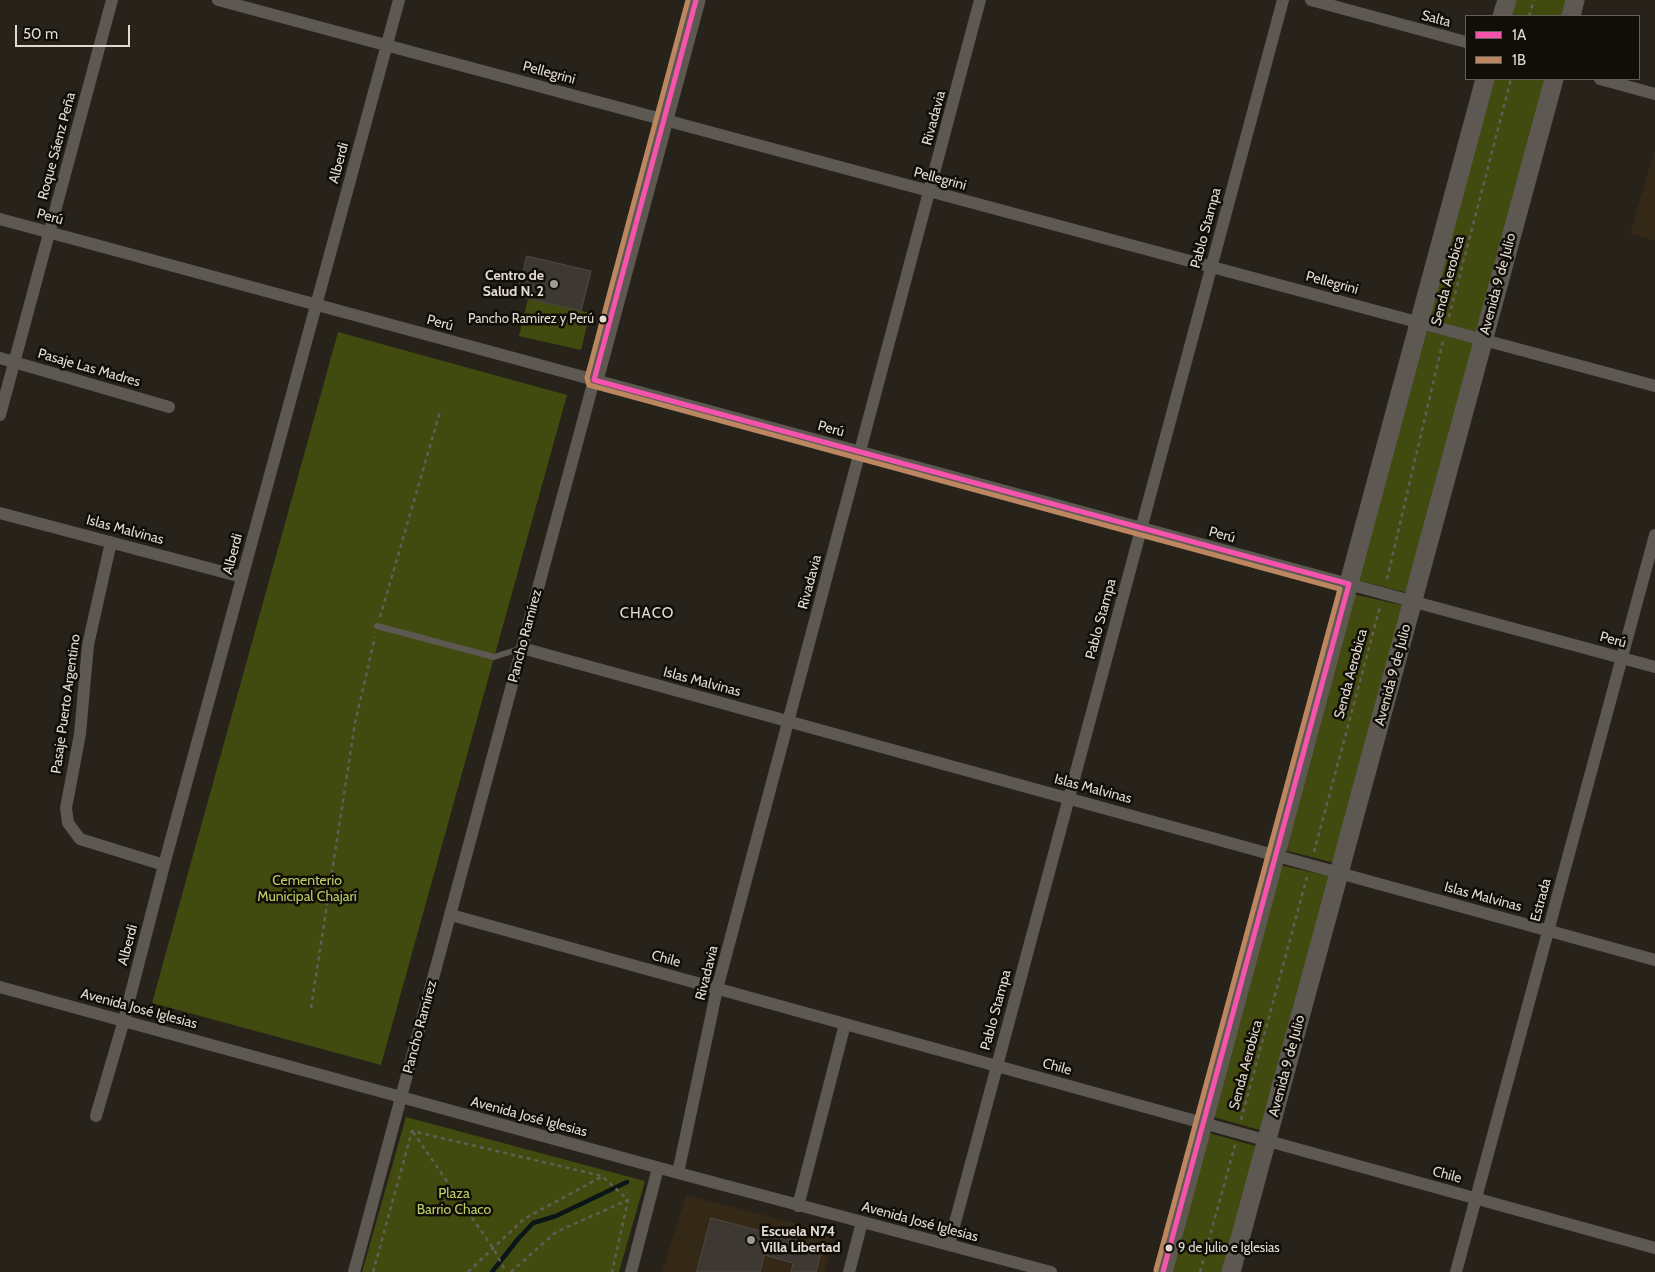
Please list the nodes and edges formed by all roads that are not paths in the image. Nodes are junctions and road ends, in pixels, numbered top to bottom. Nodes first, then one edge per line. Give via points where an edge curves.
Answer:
1 (112, 0) edge
2 (218, 0) edge
3 (399, 0) edge
4 (696, 0) edge
5 (980, 0) edge
6 (1282, 0) edge
7 (1311, 0) edge
8 (1507, 0) edge
9 (1575, 0) edge
10 (1502, 15) edge
11 (1571, 15) edge
12 (1465, 42) edge
13 (387, 45) junction
14 (1485, 80) edge
15 (1554, 80) edge
16 (1604, 80) edge
17 (1655, 94) edge
18 (664, 120) junction
19 (930, 191) junction
20 (0, 219) edge
21 (49, 232) junction
22 (1211, 267) junction
23 (316, 305) junction
24 (1420, 323) junction
25 (1483, 340) junction
26 (0, 358) edge
27 (14, 362) junction
28 (594, 380) junction
29 (1655, 386) edge
30 (168, 407) dead end
31 (0, 415) edge
32 (860, 452) junction
33 (0, 513) edge
34 (1141, 528) junction
35 (1655, 535) edge
36 (111, 542) junction
37 (242, 577) junction
38 (1349, 584) junction
39 (1412, 602) junction
40 (377, 626) road end
41 (522, 648) junction
42 (1622, 658) junction
43 (1655, 667) edge
44 (789, 721) junction
45 (1068, 798) junction
46 (1276, 855) junction
47 (164, 865) junction
48 (1339, 873) junction
49 (451, 915) junction
50 (1548, 930) junction
51 (1655, 960) edge
52 (0, 987) edge
53 (718, 989) junction
54 (124, 1020) junction
55 (845, 1024) junction
56 (997, 1066) junction
57 (401, 1098) junction
58 (96, 1116) dead end
59 (1203, 1123) junction
60 (1267, 1140) junction
61 (658, 1168) junction
62 (678, 1173) junction
63 (1476, 1198) junction
64 (798, 1206) junction
65 (862, 1222) junction
66 (948, 1245) junction
67 (1655, 1248) edge
68 (354, 1272) edge
69 (631, 1272) edge
70 (849, 1272) edge
71 (1051, 1272) edge
72 (1163, 1272) edge
73 (1231, 1272) edge
74 (1456, 1272) edge

1 - 21 street, Roque Sáenz Peña
2 - 13 street, Pellegrini
3 - 13 street, Alberdi
4 - 18 main road, Pancho Ramírez
5 - 19 street, Rivadavia
6 - 22 street, Pablo Stampa
7 - 12 street, Salta
8 - 10 main road
9 - 11 main road
13 - 18 street, Pellegrini
13 - 23 street, Alberdi
14 - 24 main road
15 - 25 main road, Avenida 9 de Julio
16 - 17 street
18 - 19 street, Pellegrini
18 - 28 main road, Pancho Ramírez
19 - 22 street, Pellegrini
19 - 32 street, Rivadavia
20 - 21 street, Perú
21 - 23 street, Perú
21 - 27 street, Roque Sáenz Peña
22 - 24 street, Pellegrini
22 - 34 street, Pablo Stampa
23 - 28 street, Perú
23 - 37 street, Alberdi
24 - 25 street, Pellegrini
24 - 38 main road
25 - 29 street, Pellegrini
25 - 39 main road, Avenida 9 de Julio
26 - 27 street, Pasaje Las Madres
27 - 30 street, Pasaje Las Madres
27 - 31 street, Roque Sáenz Peña
28 - 32 street, Perú
28 - 41 street, Pancho Ramírez
32 - 34 street, Perú
32 - 44 street, Rivadavia
33 - 36 street, Islas Malvinas
34 - 38 street, Perú
34 - 45 street, Pablo Stampa
35 - 42 street, Estrada
36 - 37 street, Islas Malvinas
36 - 47 street, Pasaje Puerto Argentino via 88,645 80,734 66,808 68,823 80,839
37 - 47 street, Alberdi
38 - 39 street, Perú
38 - 46 main road
39 - 42 street, Perú
39 - 48 main road, Avenida 9 de Julio
40 - 41 lane via 494,657
41 - 44 street, Islas Malvinas
41 - 49 street, Pancho Ramírez
42 - 43 street, Perú
42 - 50 street, Estrada
44 - 45 street, Islas Malvinas
44 - 53 street, Rivadavia
45 - 46 street, Islas Malvinas
45 - 56 street, Pablo Stampa
46 - 48 street, Islas Malvinas
46 - 59 main road
47 - 54 street, Alberdi
48 - 50 street, Islas Malvinas
48 - 60 main road, Avenida 9 de Julio
49 - 53 street, Chile
49 - 57 street, Pancho Ramírez
50 - 51 street, Islas Malvinas
50 - 63 street, Estrada
52 - 54 street, Avenida José Iglesias
53 - 55 street, Chile
53 - 62 street, Rivadavia
54 - 57 street, Avenida José Iglesias
54 - 58 street, Alberdi
55 - 56 street, Chile
55 - 64 street
56 - 59 street, Chile
56 - 66 street, Pablo Stampa
57 - 61 street, Avenida José Iglesias
57 - 68 street, Pancho Ramírez
59 - 60 street, Chile
59 - 72 main road
60 - 63 street, Chile
60 - 73 main road, Avenida 9 de Julio
61 - 62 street, Avenida José Iglesias
61 - 69 street
62 - 64 street, Avenida José Iglesias
63 - 67 street, Chile
63 - 74 street, Estrada
64 - 65 street, Avenida José Iglesias
65 - 66 street, Avenida José Iglesias
65 - 70 street
66 - 71 street, Avenida José Iglesias

